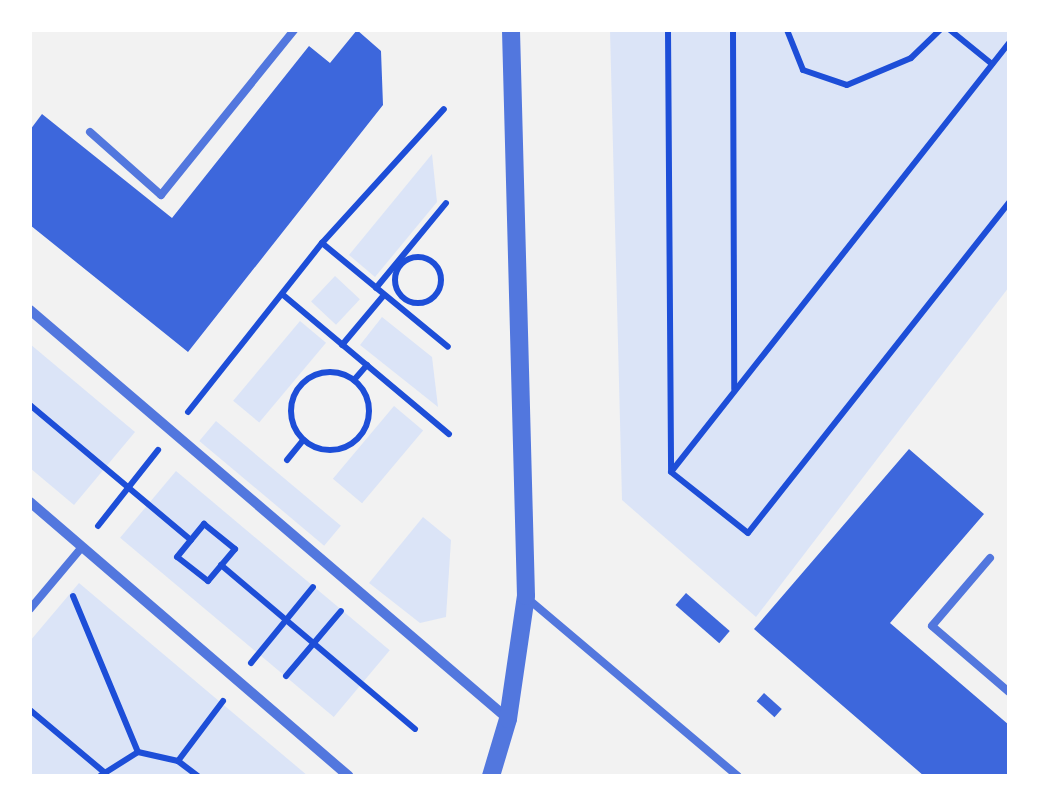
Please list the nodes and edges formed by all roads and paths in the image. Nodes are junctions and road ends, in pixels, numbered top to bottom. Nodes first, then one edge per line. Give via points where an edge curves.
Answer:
1 (294, 30) edge
2 (511, 30) edge
3 (668, 30) edge
4 (733, 30) edge
5 (787, 30) edge
6 (940, 30) edge
7 (950, 30) edge
8 (1009, 43) edge
9 (992, 64) junction
10 (444, 109) dead end
11 (90, 132) dead end
12 (1009, 202) edge
13 (446, 203) dead end
14 (322, 244) junction
15 (397, 265) junction
16 (376, 288) junction
17 (282, 294) junction
18 (384, 295) junction
19 (405, 299) junction
20 (399, 307) junction
21 (30, 310) edge
22 (342, 345) junction
23 (448, 347) dead end
24 (366, 365) junction
25 (354, 380) junction
26 (734, 392) junction
27 (30, 405) edge
28 (172, 432) junction
29 (450, 434) dead end
30 (303, 440) junction
31 (287, 460) dead end
32 (671, 472) junction
33 (129, 487) junction
34 (30, 502) edge
35 (191, 540) junction
36 (82, 546) junction
37 (990, 558) dead end
38 (221, 566) junction
39 (61, 571) junction
40 (314, 586) dead end
41 (526, 596) junction
42 (30, 609) edge
43 (342, 610) dead end
44 (286, 621) junction
45 (314, 643) junction
46 (286, 676) dead end
47 (238, 681) junction
48 (1009, 692) edge
49 (30, 710) edge
50 (508, 718) junction
51 (415, 729) dead end
52 (138, 752) junction
53 (178, 761) junction
54 (102, 774) edge
55 (198, 776) edge
56 (348, 776) edge
57 (491, 776) edge
58 (738, 776) edge

1 - 11 lane via 161,196
2 - 41 street
3 - 32 path
4 - 26 path
5 - 6 path via 803,70 847,85 911,58
7 - 9 path
8 - 9 path
9 - 26 path
10 - 14 path
12 - 32 path via 748,532
13 - 15 path
14 - 16 path
14 - 17 path
15 - 16 path
15 - 19 path via 396,288
15 - 19 path via 426,258 443,279 427,301
16 - 18 path
17 - 22 path
17 - 28 path
18 - 20 path
18 - 22 path
19 - 20 path
20 - 23 path
21 - 28 street
22 - 24 path
24 - 25 path
24 - 29 path
25 - 30 path via 318,374 298,390 292,416
25 - 30 path via 369,413 360,436 327,450
26 - 32 path
27 - 33 path
28 - 33 path
28 - 50 street
30 - 31 path
33 - 35 path
33 - 36 path
34 - 36 street
35 - 38 path via 177,556 208,581
35 - 38 path via 204,524 234,549
36 - 39 lane
36 - 47 street
37 - 48 lane via 932,626
38 - 44 path
39 - 42 lane
39 - 52 path
40 - 44 path
41 - 50 street
41 - 58 lane
43 - 45 path
44 - 45 path
44 - 47 path
45 - 46 path
45 - 51 path
47 - 53 path
47 - 56 street
49 - 54 path
50 - 57 street
52 - 53 path
52 - 54 path
53 - 55 path

